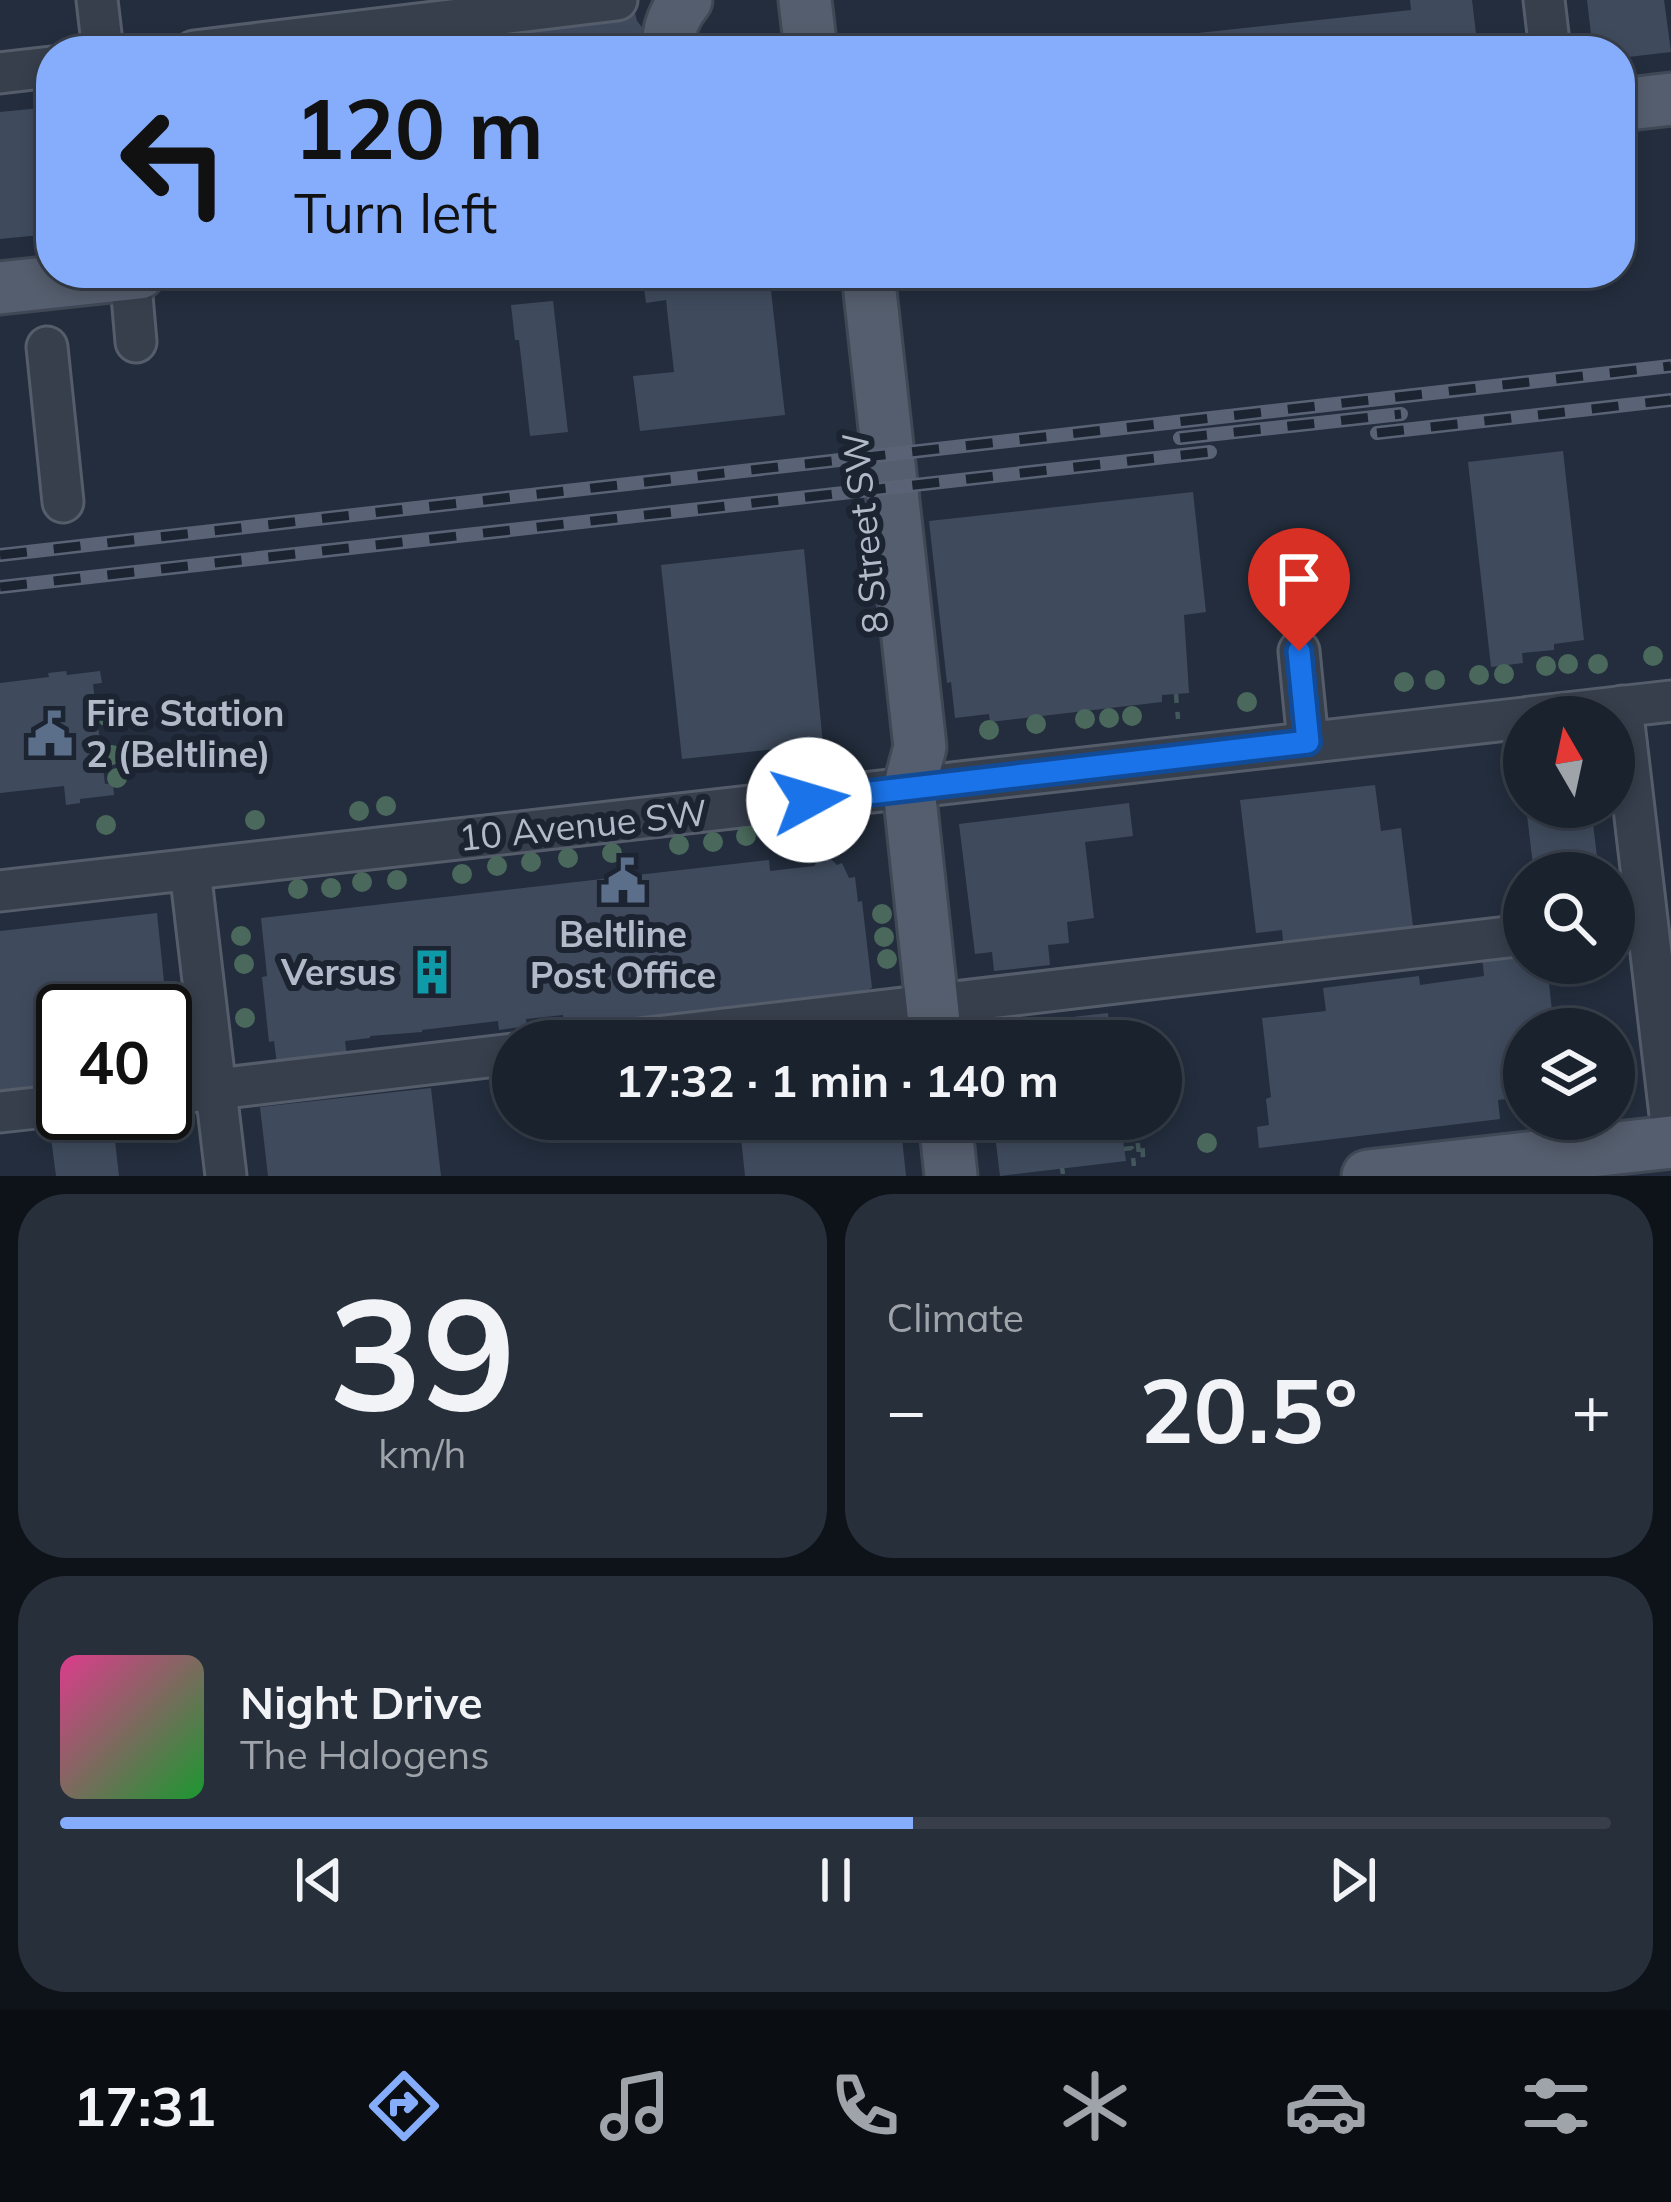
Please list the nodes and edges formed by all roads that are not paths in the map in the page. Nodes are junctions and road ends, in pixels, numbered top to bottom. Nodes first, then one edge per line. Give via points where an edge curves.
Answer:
1 (97, 0) edge
2 (616, 0) edge
3 (686, 0) edge
4 (1544, 0) edge
5 (812, 11) edge
6 (101, 36) edge
7 (318, 36) edge
8 (670, 36) edge
9 (831, 36) edge
10 (1548, 36) edge
11 (36, 69) edge
12 (0, 73) edge
13 (1671, 99) edge
14 (1635, 103) edge
15 (36, 284) edge
16 (0, 288) edge
17 (134, 288) edge
18 (838, 288) edge
19 (870, 288) edge
20 (136, 342) dead end
21 (47, 347) dead end
22 (63, 502) dead end
23 (1299, 651) dead end
24 (1671, 701) edge
25 (1635, 705) edge
26 (1503, 720) edge
27 (1308, 742) junction
28 (909, 790) junction
29 (1635, 828) edge
30 (190, 870) junction
31 (0, 891) edge
32 (1644, 920) edge
33 (1503, 938) edge
34 (934, 1020) edge
35 (954, 1020) edge
36 (492, 1056) edge
37 (217, 1088) junction
38 (192, 1091) edge
39 (36, 1108) edge
40 (0, 1112) edge
41 (1671, 1124) edge
42 (947, 1140) edge
43 (1671, 1142) edge
44 (226, 1176) edge
45 (951, 1176) edge
46 (1368, 1176) edge

1 - 6 street
2 - 7 street
3 - 8 main road
4 - 10 street
5 - 9 main road
11 - 12 street
13 - 14 main road
15 - 16 main road
17 - 20 street
18 - 28 main road, 8 Street SW via 890,751
19 - 28 main road, 8 Street SW via 920,747
21 - 22 street
23 - 27 street
24 - 25 street, 10 Avenue SW
26 - 27 street, 10 Avenue SW
27 - 28 street, 10 Avenue SW
28 - 30 street, 10 Avenue SW
28 - 34 main road, 8 Street SW
29 - 32 street
30 - 31 street, 10 Avenue SW
30 - 37 street
32 - 41 street
33 - 35 street
36 - 37 street
37 - 38 street
37 - 44 street
39 - 40 street
42 - 45 main road
43 - 46 main road

